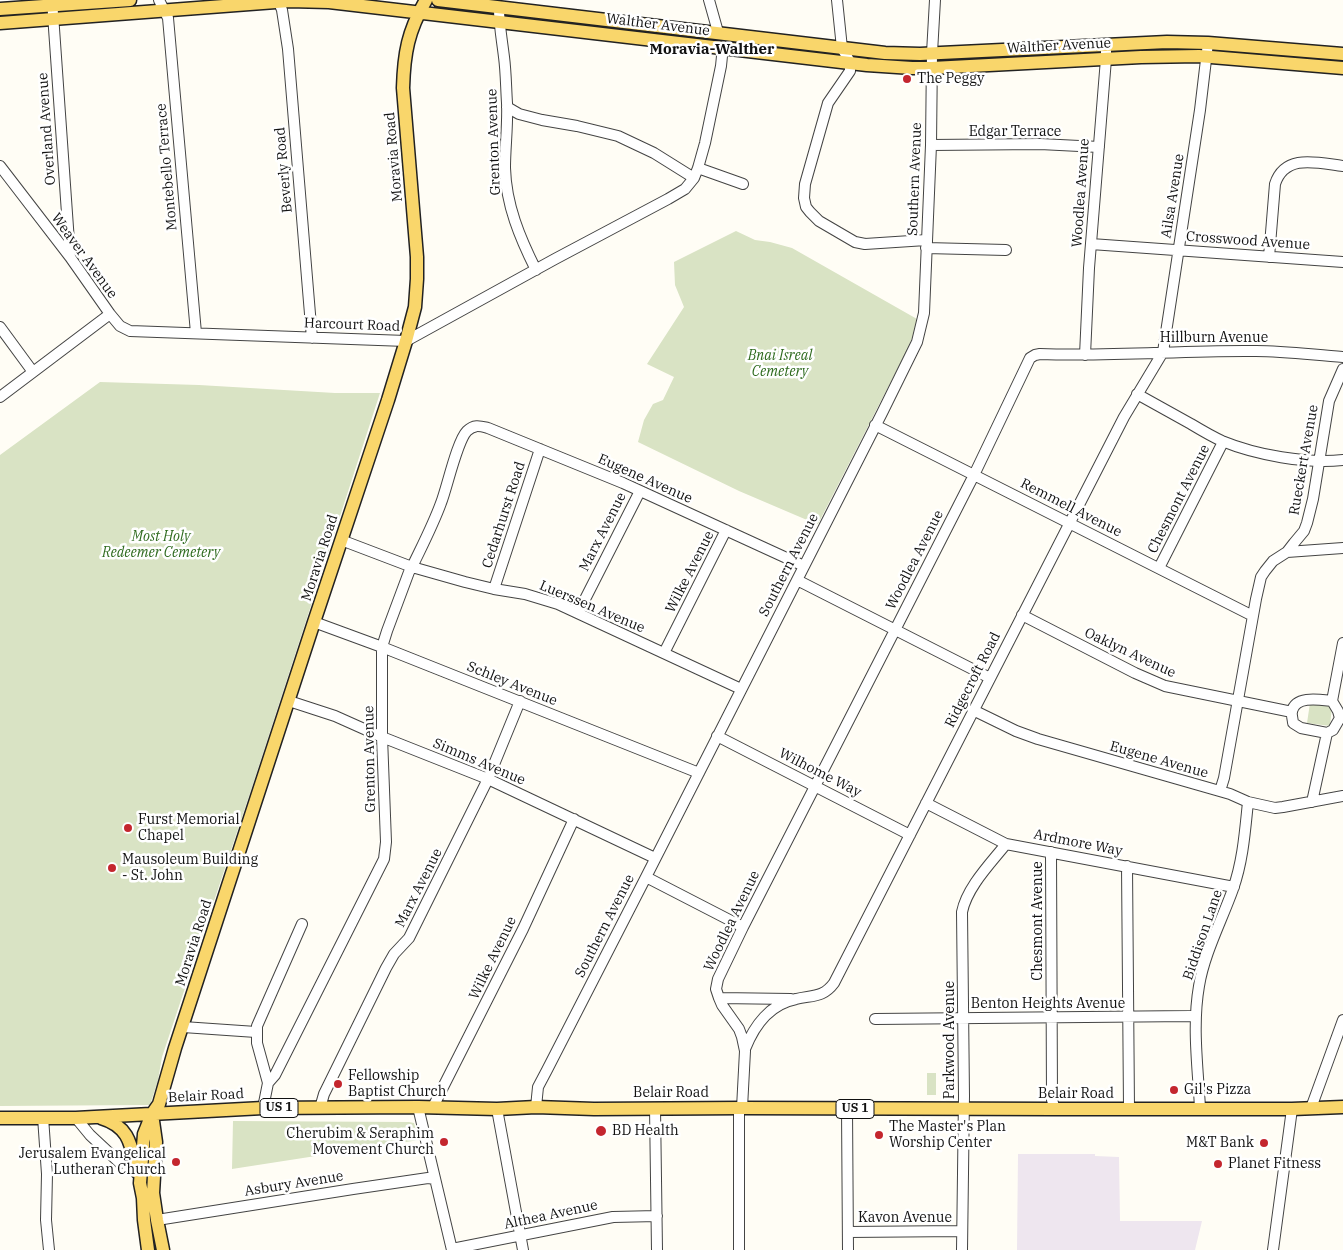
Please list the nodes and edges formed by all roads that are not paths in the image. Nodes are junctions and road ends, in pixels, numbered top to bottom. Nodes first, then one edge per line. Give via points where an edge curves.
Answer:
1 (130, 0) edge
2 (159, 0) edge
3 (426, 0) edge
4 (438, 0) edge
5 (709, 0) edge
6 (837, 0) edge
7 (935, 0) edge
8 (279, 1) edge
9 (52, 3) edge
10 (500, 8) junction
11 (0, 9) edge
12 (166, 11) junction
13 (419, 12) junction
14 (53, 19) junction
15 (499, 22) junction
16 (0, 23) edge
17 (718, 32) junction
18 (1208, 43) junction
19 (1105, 45) junction
20 (722, 48) junction
21 (842, 48) junction
22 (932, 53) junction
23 (1343, 54) edge
24 (1207, 57) junction
25 (1106, 59) junction
26 (850, 62) junction
27 (932, 68) junction
28 (1343, 68) edge
29 (507, 107) junction
30 (931, 145) junction
31 (1099, 147) junction
32 (0, 166) edge
33 (1343, 166) edge
34 (698, 168) junction
35 (694, 178) junction
36 (743, 184) dead end
37 (926, 244) junction
38 (1091, 244) junction
39 (1006, 250) dead end
40 (1179, 250) junction
41 (70, 256) junction
42 (1269, 257) junction
43 (1343, 262) edge
44 (536, 270) junction
45 (110, 314) junction
46 (0, 328) edge
47 (196, 333) junction
48 (312, 338) junction
49 (406, 342) junction
50 (1163, 352) junction
51 (1086, 355) junction
52 (1343, 358) edge
53 (1343, 369) edge
54 (33, 372) junction
55 (1137, 394) junction
56 (0, 397) edge
57 (876, 425) junction
58 (472, 426) joint
59 (1223, 442) junction
60 (540, 449) junction
61 (1343, 460) edge
62 (1319, 462) junction
63 (974, 475) junction
64 (640, 491) junction
65 (1069, 523) junction
66 (726, 530) junction
67 (342, 540) junction
68 (1343, 548) edge
69 (1286, 552) junction
70 (804, 566) junction
71 (412, 567) junction
72 (1159, 568) junction
73 (797, 580) junction
74 (494, 589) junction
75 (578, 613) junction
76 (1022, 615) junction
77 (1253, 616) junction
78 (314, 622) junction
79 (895, 630) junction
80 (1343, 644) edge
81 (382, 647) junction
82 (664, 653) junction
83 (990, 678) junction
84 (741, 689) junction
85 (1238, 700) junction
86 (289, 701) junction
87 (520, 701) junction
88 (1332, 702) junction
89 (974, 710) junction
90 (1292, 712) junction
91 (1342, 718) edge
92 (1327, 733) junction
93 (718, 736) junction
94 (382, 737) junction
95 (699, 773) junction
96 (488, 779) junction
97 (815, 786) junction
98 (1220, 791) junction
99 (1343, 796) edge
100 (1248, 802) junction
101 (1312, 802) junction
102 (926, 803) junction
103 (574, 819) junction
104 (910, 835) junction
105 (1006, 844) junction
106 (1051, 852) junction
107 (656, 858) junction
108 (1127, 866) junction
109 (646, 877) junction
110 (1234, 887) junction
111 (302, 924) dead end
112 (743, 927) junction
113 (719, 998) junction
114 (794, 999) junction
115 (1190, 1016) dead end
116 (1128, 1017) junction
117 (963, 1018) junction
118 (1052, 1018) junction
119 (875, 1019) dead end
120 (1343, 1020) edge
121 (182, 1027) junction
122 (256, 1032) junction
123 (745, 1049) junction
124 (268, 1083) junction
125 (418, 1107) junction
126 (433, 1107) junction
127 (536, 1107) junction
128 (1343, 1107) edge
129 (263, 1108) junction
130 (320, 1108) junction
131 (655, 1108) junction
132 (741, 1108) junction
133 (1129, 1108) junction
134 (1200, 1108) junction
135 (1311, 1108) junction
136 (497, 1109) junction
137 (847, 1109) junction
138 (964, 1109) junction
139 (1054, 1109) junction
140 (1292, 1109) junction
141 (152, 1114) junction
142 (43, 1117) junction
143 (96, 1117) junction
144 (0, 1118) edge
145 (76, 1118) junction
146 (120, 1163) dead end
147 (435, 1179) junction
148 (140, 1183) junction
149 (657, 1216) junction
150 (157, 1220) junction
151 (962, 1231) junction
152 (848, 1232) junction
153 (520, 1236) junction
154 (452, 1249) edge
155 (49, 1250) edge
156 (148, 1250) edge
157 (163, 1250) edge
158 (523, 1250) edge
159 (657, 1250) edge
160 (739, 1250) edge
161 (848, 1250) edge
162 (962, 1250) edge
163 (1273, 1250) edge

1 - 9 main road
2 - 12 street, Montebello Terrace
3 - 13 main road, Moravia Road
4 - 10 main road, Walther Avenue
5 - 17 street
6 - 21 street
7 - 22 street, Southern Avenue
8 - 12 main road, Walther Avenue
8 - 13 main road, Walther Avenue via 329,2
8 - 48 street, Beverly Road via 288,49
9 - 11 main road
9 - 14 street, Overland Avenue
10 - 15 street, Grenton Avenue
10 - 17 main road, Walther Avenue
12 - 14 main road, Walther Avenue
12 - 47 street, Montebello Terrace
13 - 15 main road, Walther Avenue
13 - 49 main road, Moravia Road via 406,52 403,88 417,257 415,307
14 - 16 main road, Walther Avenue
14 - 41 street, Overland Avenue
15 - 20 main road, Walther Avenue
15 - 29 street, Grenton Avenue
17 - 20 main road
17 - 21 main road, Walther Avenue
18 - 19 main road, Walther Avenue
18 - 23 main road, Walther Avenue
18 - 24 street, Ailsa Avenue
19 - 22 main road, Walther Avenue
19 - 25 street, Woodlea Avenue
20 - 26 main road, Walther Avenue
20 - 34 street via 706,143
21 - 22 main road, Walther Avenue via 885,53
21 - 26 street
22 - 27 street, Southern Avenue
24 - 25 main road, Walther Avenue
24 - 28 main road, Walther Avenue
24 - 40 street, Ailsa Avenue
25 - 27 main road, Walther Avenue
25 - 31 street, Woodlea Avenue
26 - 27 main road, Walther Avenue
26 - 37 street via 850,71 828,103 805,184 805,203 819,221 855,242
27 - 30 street, Southern Avenue
29 - 35 street via 519,114 618,136
29 - 44 street, Grenton Avenue via 505,170 509,197 517,228
30 - 31 street, Edgar Terrace
30 - 37 street, Southern Avenue
31 - 38 street, Woodlea Avenue
32 - 41 street, Weaver Avenue
33 - 42 street via 1298,162 1281,170 1275,184
34 - 35 street
34 - 36 street
35 - 44 street, Harcourt Road via 685,189 668,200
37 - 39 street
37 - 57 street, Southern Avenue via 922,324
38 - 40 street, Crosswood Avenue
38 - 51 street, Woodlea Avenue
40 - 42 street, Crosswood Avenue
40 - 50 street, Ailsa Avenue
41 - 45 street, Weaver Avenue
42 - 43 street, Crosswood Avenue
44 - 49 street, Harcourt Road
45 - 47 street, Harcourt Road via 120,326 130,330
45 - 54 street
46 - 54 street
47 - 48 street, Harcourt Road
48 - 49 street, Harcourt Road
49 - 67 main road, Moravia Road
50 - 51 street, Hillburn Avenue
50 - 52 street, Hillburn Avenue via 1258,351
50 - 55 street, Ridgecroft Road
51 - 63 street, Woodlea Avenue via 1040,354 1030,358
53 - 62 street, Rueckert Avenue via 1329,401
54 - 56 street
55 - 59 street
55 - 65 street, Ridgecroft Road
57 - 63 street, Remmell Avenue
57 - 70 street, Southern Avenue
58 - 60 street, Eugene Avenue via 488,428
58 - 71 street, Grenton Avenue via 461,440 441,503
59 - 62 street via 1268,454
59 - 72 street, Chesmont Avenue
60 - 64 street, Eugene Avenue
60 - 74 street, Cedarhurst Road
61 - 62 street
62 - 69 street, Rueckert Avenue via 1307,523
63 - 65 street, Remmell Avenue
63 - 79 street, Woodlea Avenue
64 - 66 street, Eugene Avenue
64 - 75 street, Marx Avenue
65 - 72 street, Remmell Avenue
65 - 76 street, Ridgecroft Road
66 - 70 street, Eugene Avenue
66 - 82 street, Wilke Avenue
67 - 71 street, Luerssen Avenue
67 - 78 main road, Moravia Road
68 - 69 street
69 - 77 street via 1261,577
70 - 73 street, Southern Avenue
71 - 74 street, Luerssen Avenue
71 - 81 street, Grenton Avenue
72 - 77 street, Remmell Avenue
73 - 79 street
73 - 84 street, Southern Avenue
74 - 75 street, Luerssen Avenue via 542,599
75 - 82 street, Luerssen Avenue
76 - 83 street, Ridgecroft Road
76 - 85 street, Oaklyn Avenue via 1165,686
77 - 85 street
78 - 81 street, Schley Avenue
78 - 86 main road, Moravia Road
79 - 83 street
79 - 97 street, Woodlea Avenue
80 - 88 street
81 - 87 street, Schley Avenue
81 - 94 street, Grenton Avenue
82 - 84 street, Luerssen Avenue
83 - 89 street, Ridgecroft Road
84 - 93 street, Southern Avenue
85 - 90 street, Oaklyn Avenue
85 - 98 street
86 - 94 street, Simms Avenue via 335,716
86 - 121 main road, Moravia Road
87 - 95 street, Schley Avenue
87 - 96 street, Marx Avenue
88 - 90 street via 1307,700 1295,705
88 - 91 street
89 - 98 street, Eugene Avenue via 1022,734
89 - 102 street, Ridgecroft Road
90 - 92 street via 1293,723 1301,728
91 - 92 street
92 - 101 street
93 - 95 street, Southern Avenue
93 - 97 street, Wilhome Way
94 - 96 street, Simms Avenue
94 - 124 street, Grenton Avenue via 384,859 275,1075
95 - 107 street, Southern Avenue
96 - 103 street, Simms Avenue
96 - 130 street, Marx Avenue via 408,940 388,963
97 - 104 street, Wilhome Way
97 - 112 street, Woodlea Avenue
98 - 100 street, Eugene Avenue
99 - 101 street, Eugene Avenue
100 - 101 street, Eugene Avenue via 1275,808
100 - 110 street, Biddison Lane
102 - 104 street, Ridgecroft Road
102 - 105 street, Ardmore Way
103 - 107 street, Simms Avenue
103 - 126 street, Wilke Avenue via 523,929
104 - 114 street, Ridgecroft Road via 834,983 820,995
105 - 106 street, Ardmore Way
105 - 117 street, Parkwood Avenue via 972,888 964,906
106 - 108 street, Ardmore Way
106 - 118 street, Chesmont Avenue
107 - 109 street, Southern Avenue
108 - 110 street, Ardmore Way
108 - 116 street
109 - 112 street
109 - 127 street, Southern Avenue via 538,1087
110 - 134 street, Biddison Lane via 1199,986 1196,1016
111 - 122 street
112 - 113 street, Woodlea Avenue via 718,979 716,989
113 - 114 street, Ridgecroft Road
113 - 123 street via 739,1029
114 - 123 street, Ridgecroft Road via 773,1008 763,1018 750,1035
115 - 116 street, Benton Heights Avenue
116 - 118 street, Benton Heights Avenue
116 - 133 street
117 - 118 street, Benton Heights Avenue
117 - 119 street, Benton Heights Avenue
117 - 138 street, Parkwood Avenue
118 - 139 street, Chesmont Avenue
120 - 135 street
121 - 122 street
121 - 141 main road, Moravia Road via 159,1104
122 - 124 street
123 - 132 street
124 - 129 street
125 - 126 main road, Belair Road / US 1
125 - 130 main road, Belair Road / US 1
125 - 147 street
126 - 136 main road, Belair Road / US 1
127 - 131 main road, Belair Road / US 1
127 - 136 main road, Belair Road / US 1
128 - 135 main road, Belair Road / US 1
129 - 130 main road, Belair Road / US 1
129 - 141 main road, Belair Road / US 1
131 - 132 main road, Belair Road / US 1
131 - 149 street
132 - 137 main road, Belair Road / US 1
132 - 160 street
133 - 134 main road, Belair Road / US 1
133 - 139 main road, Belair Road / US 1
134 - 140 main road, Belair Road / US 1
135 - 140 main road, Belair Road / US 1
136 - 153 street
137 - 138 main road, Belair Road / US 1
137 - 152 street
138 - 139 main road, Belair Road / US 1
138 - 151 street, Parkwood Avenue
140 - 163 street
141 - 143 main road, Belair Road / US 1
141 - 148 main road, Moravia Road via 144,1134
141 - 150 main road via 156,1142 153,1193
142 - 144 main road, Belair Road / US 1
142 - 145 main road, Belair Road / US 1
142 - 155 street
143 - 145 main road, Belair Road / US 1
143 - 148 main road via 110,1121 125,1133
145 - 146 street
147 - 150 street, Asbury Avenue via 353,1188
147 - 154 street
148 - 156 main road, Moravia Road
149 - 153 street, Althea Avenue via 617,1216
149 - 159 street
150 - 157 main road
151 - 152 street, Kavon Avenue
151 - 162 street, Parkwood Avenue
152 - 161 street
153 - 154 street, Althea Avenue
153 - 158 street

